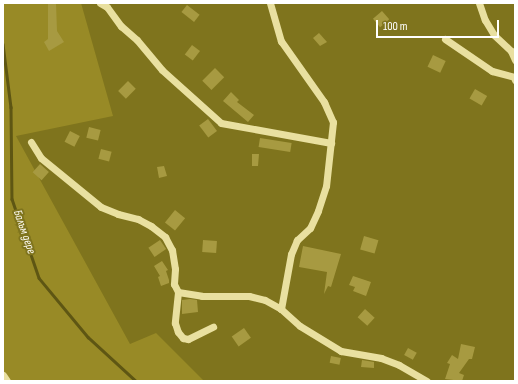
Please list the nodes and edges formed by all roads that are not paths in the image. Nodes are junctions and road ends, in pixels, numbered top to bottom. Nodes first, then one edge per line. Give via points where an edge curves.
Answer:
1 (100, 3) edge
2 (270, 3) edge
3 (479, 3) edge
4 (445, 39) dead end
5 (515, 60) edge
6 (515, 78) edge
7 (31, 142) dead end
8 (331, 143) junction
9 (178, 292) junction
10 (281, 310) junction
11 (213, 327) dead end
12 (3, 375) edge
13 (7, 381) edge
14 (428, 381) edge

1 - 8 street via 107,7 162,70 221,123
2 - 8 street via 281,41 324,102 333,122
3 - 5 street via 494,35 511,51
4 - 6 street via 492,71
7 - 9 street via 41,158 101,207 138,219 165,238 172,250 174,284
8 - 10 street via 326,186 310,228 297,240 291,254
9 - 10 street via 202,296 249,296 265,300
9 - 11 street via 175,323 183,338 188,339
10 - 14 street via 300,326 341,351 381,358
12 - 13 street

